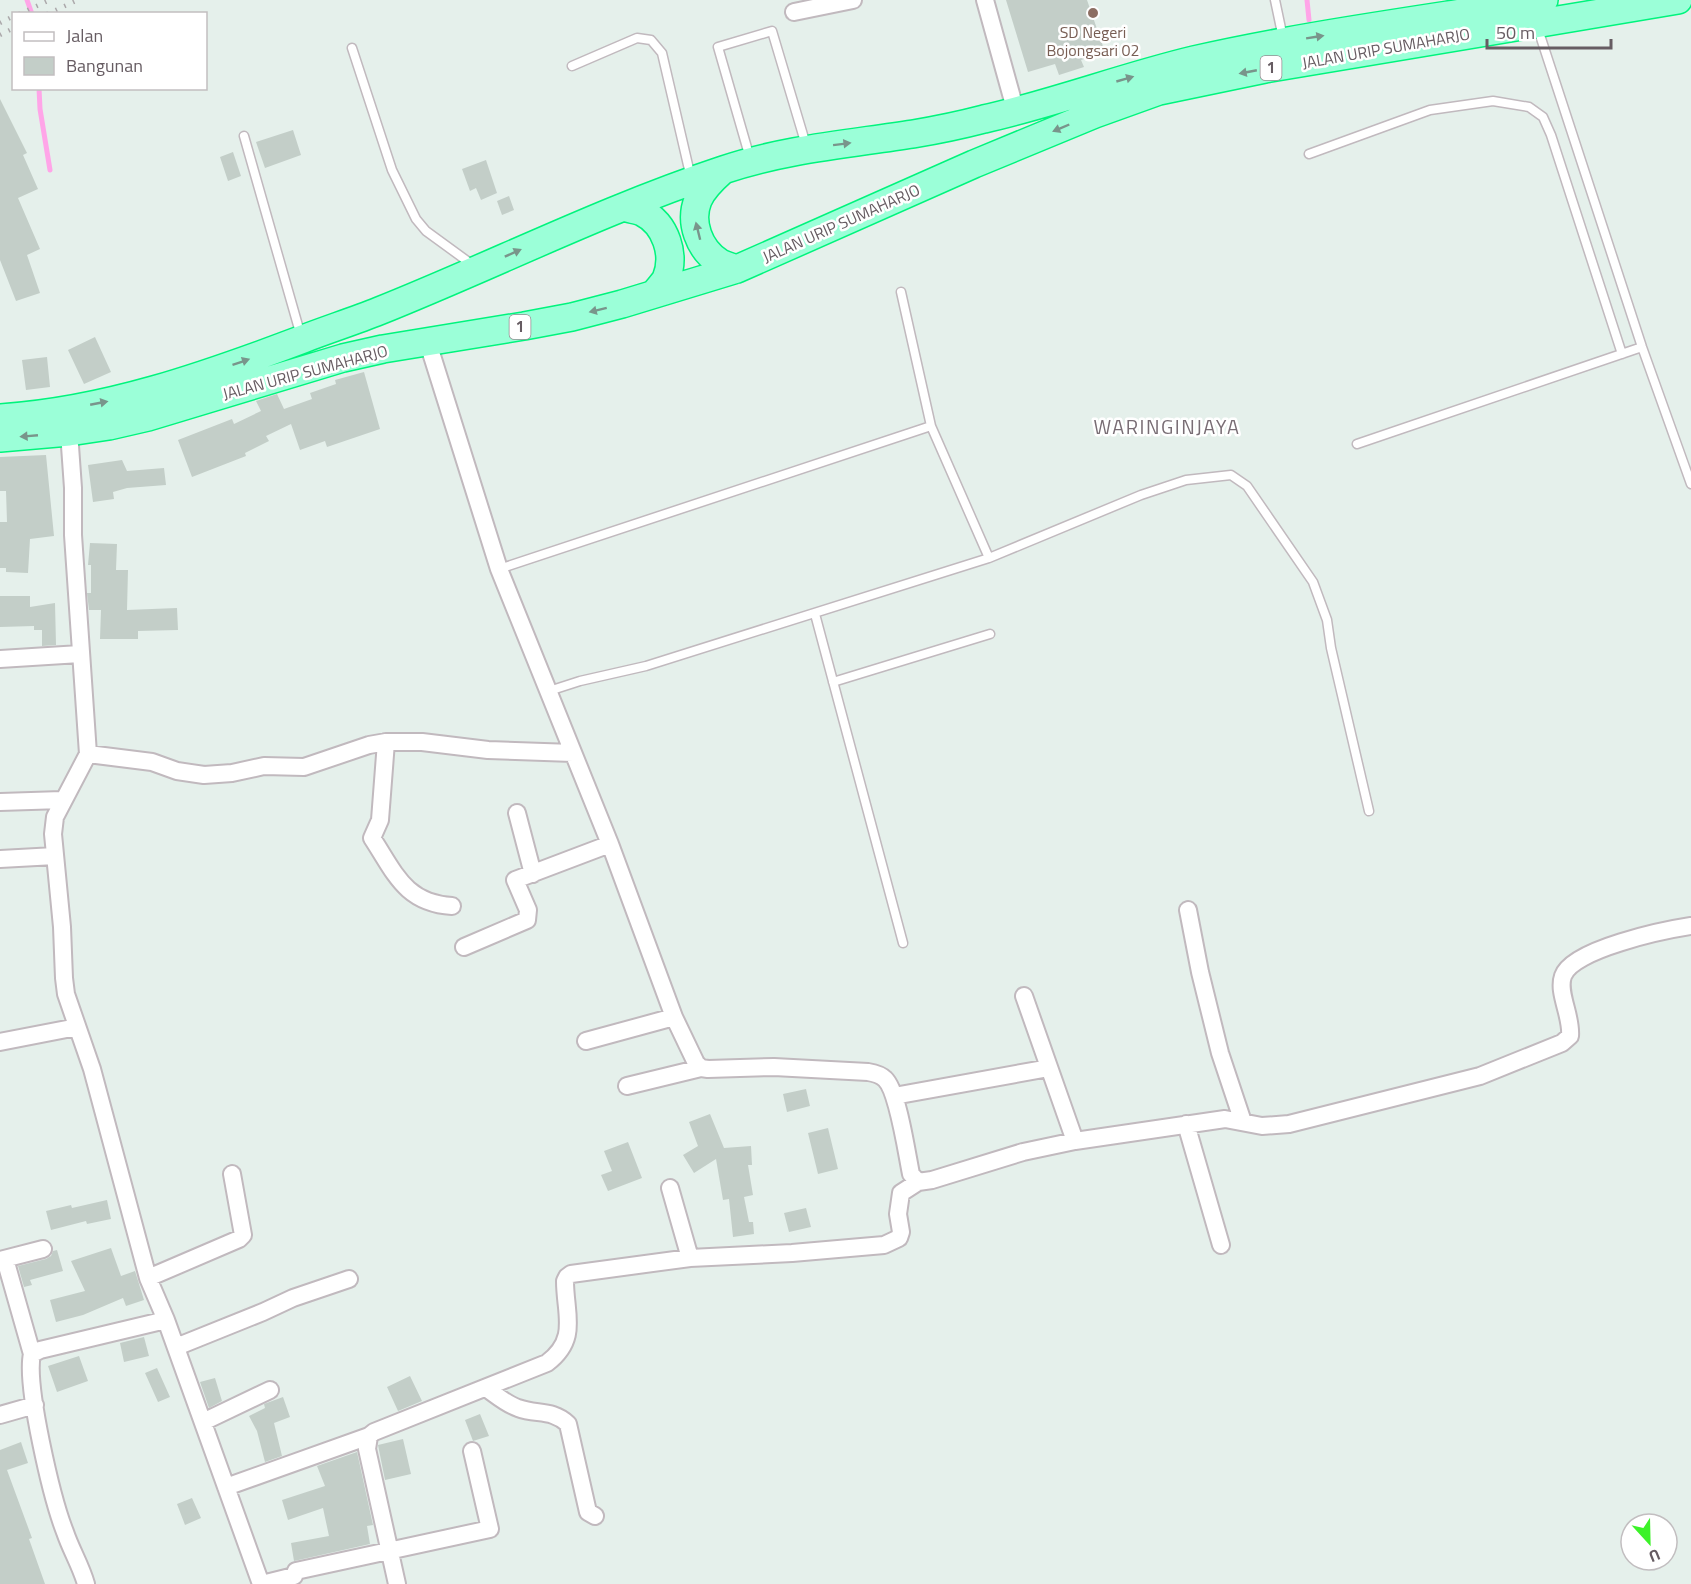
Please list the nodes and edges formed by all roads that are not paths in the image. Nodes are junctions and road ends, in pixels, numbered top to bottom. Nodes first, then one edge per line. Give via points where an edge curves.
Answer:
1 (853, 0) edge
2 (984, 0) edge
3 (1275, 0) edge
4 (1678, 0) edge
5 (1535, 6) edge
6 (1456, 7) edge
7 (794, 12) dead end
8 (1284, 42) junction
9 (352, 48) dead end
10 (572, 66) dead end
11 (1016, 112) junction
12 (244, 136) dead end
13 (807, 149) junction
14 (1309, 154) dead end
15 (751, 161) junction
16 (723, 170) junction
17 (692, 182) junction
18 (624, 207) junction
19 (478, 268) junction
20 (737, 269) junction
21 (901, 292) dead end
22 (654, 294) junction
23 (302, 339) junction
24 (428, 343) junction
25 (1642, 347) junction
26 (1622, 354) junction
27 (188, 392) junction
28 (143, 406) junction
29 (0, 418) edge
30 (931, 426) junction
31 (69, 432) junction
32 (0, 438) edge
33 (1357, 444) dead end
34 (1691, 484) edge
35 (989, 558) junction
36 (499, 569) junction
37 (815, 614) junction
38 (990, 634) dead end
39 (80, 654) junction
40 (0, 659) edge
41 (833, 682) junction
42 (549, 691) junction
43 (386, 742) junction
44 (573, 753) junction
45 (88, 754) junction
46 (62, 800) junction
47 (0, 802) edge
48 (1369, 811) dead end
49 (517, 813) dead end
50 (610, 844) junction
51 (55, 856) junction
52 (0, 859) edge
53 (533, 874) junction
54 (452, 906) dead end
55 (1188, 910) dead end
56 (1691, 926) edge
57 (903, 943) dead end
58 (464, 946) dead end
59 (1024, 996) dead end
60 (674, 1017) junction
61 (77, 1027) junction
62 (586, 1041) dead end
63 (0, 1042) edge
64 (701, 1068) junction
65 (1049, 1068) junction
66 (627, 1086) dead end
67 (894, 1096) junction
68 (1243, 1122) junction
69 (1186, 1124) junction
70 (1075, 1141) junction
71 (232, 1174) dead end
72 (918, 1182) junction
73 (670, 1188) dead end
74 (1221, 1245) dead end
75 (43, 1249) dead end
76 (690, 1258) junction
77 (2, 1259) edge
78 (148, 1278) junction
79 (349, 1279) dead end
80 (166, 1320) junction
81 (176, 1347) junction
82 (32, 1354) junction
83 (486, 1388) junction
84 (270, 1390) dead end
85 (35, 1405) junction
86 (0, 1415) edge
87 (202, 1422) junction
88 (369, 1436) junction
89 (472, 1452) dead end
90 (226, 1487) junction
91 (595, 1516) dead end
92 (390, 1551) junction
93 (86, 1584) edge
94 (261, 1584) edge
95 (397, 1584) edge

1 - 7 street
2 - 11 street
3 - 8 lane
4 - 5 highway, JALAN URIP SUMAHARJO / 1
5 - 6 highway, JALAN URIP SUMAHARJO / 1
5 -> 20 highway, JALAN URIP SUMAHARJO / 1 via 1159,91 1007,150
5 - 25 lane
8 -> 6 highway, JALAN URIP SUMAHARJO / 1
11 -> 8 highway, JALAN URIP SUMAHARJO / 1 via 1193,61
9 - 19 lane via 392,170 416,219 426,231
10 - 17 lane via 638,38 651,40 662,53
13 -> 11 highway, JALAN URIP SUMAHARJO / 1 via 916,134
12 - 23 lane
13 - 15 highway, JALAN URIP SUMAHARJO / 1
13 - 15 lane via 772,31 718,47
14 - 26 lane via 1430,110 1493,102 1529,107 1543,117 1551,135
15 - 16 highway, JALAN URIP SUMAHARJO / 1
16 - 17 highway, JALAN URIP SUMAHARJO / 1
20 -> 16 highway via 720,263 706,251 696,227 698,200
17 - 18 highway, JALAN URIP SUMAHARJO / 1
19 -> 18 highway, JALAN URIP SUMAHARJO / 1
18 - 22 highway via 642,212 658,224 667,241 670,260 666,279
19 - 23 highway, JALAN URIP SUMAHARJO / 1
20 - 22 highway, JALAN URIP SUMAHARJO / 1
21 - 30 lane
22 -> 24 highway, JALAN URIP SUMAHARJO / 1 via 572,317
27 -> 23 highway, JALAN URIP SUMAHARJO / 1
24 - 27 highway, JALAN URIP SUMAHARJO / 1 via 383,349
24 - 36 street
25 - 26 lane
25 - 34 lane
26 - 33 lane
27 - 28 highway, JALAN URIP SUMAHARJO / 1
29 -> 28 highway, JALAN URIP SUMAHARJO / 1 via 69,409
28 - 31 highway, JALAN URIP SUMAHARJO / 1
30 - 35 lane
30 - 36 lane
31 -> 32 highway, JALAN URIP SUMAHARJO / 1
31 - 39 street
35 - 37 lane
35 - 48 lane via 1186,480 1230,475 1247,486 1313,582 1327,620
36 - 42 street
37 - 41 lane
37 - 42 lane
38 - 41 lane
39 - 40 street
39 - 45 street
41 - 57 lane
42 - 44 street
43 - 44 street
43 - 45 street via 304,766 264,766 204,775 152,762
43 - 54 street via 380,820 372,838 411,893 435,905
44 - 50 street
45 - 46 street
46 - 47 street
46 - 51 street via 55,817
49 - 53 street
50 - 53 street
50 - 60 street
51 - 52 street
51 - 61 street via 64,978
53 - 58 street via 515,880 528,910 527,920
55 - 68 street via 1217,1042
56 - 68 street via 1598,949 1565,972 1561,987 1571,1026 1570,1036 1562,1043 1480,1076 1402,1097 1289,1124 1262,1126
59 - 65 street
60 - 62 street
60 - 64 street via 692,1058
61 - 63 street
61 - 78 street via 92,1069
64 - 66 street
64 - 67 street via 868,1072 887,1080
65 - 67 street
65 - 70 street
67 - 72 street via 911,1174
68 - 69 street via 1225,1119
69 - 70 street
69 - 74 street
70 - 72 street
71 - 78 street via 243,1235
72 - 76 street via 901,1193 901,1232 896,1241 884,1245
73 - 76 street
75 - 77 street
76 - 83 street via 571,1274 565,1281 567,1334 555,1357
77 - 82 street
78 - 80 street
79 - 81 street
80 - 81 street
80 - 82 street
81 - 87 street
82 - 85 street
83 - 88 street
83 - 91 street via 514,1406 557,1415 567,1424 588,1512
84 - 87 street
85 - 86 street
85 - 93 street via 56,1503
87 - 90 street
88 - 90 street
88 - 92 street via 367,1449
89 - 92 street via 490,1529
90 - 94 street
92 - 94 street via 296,1571 294,1576
92 - 95 street

